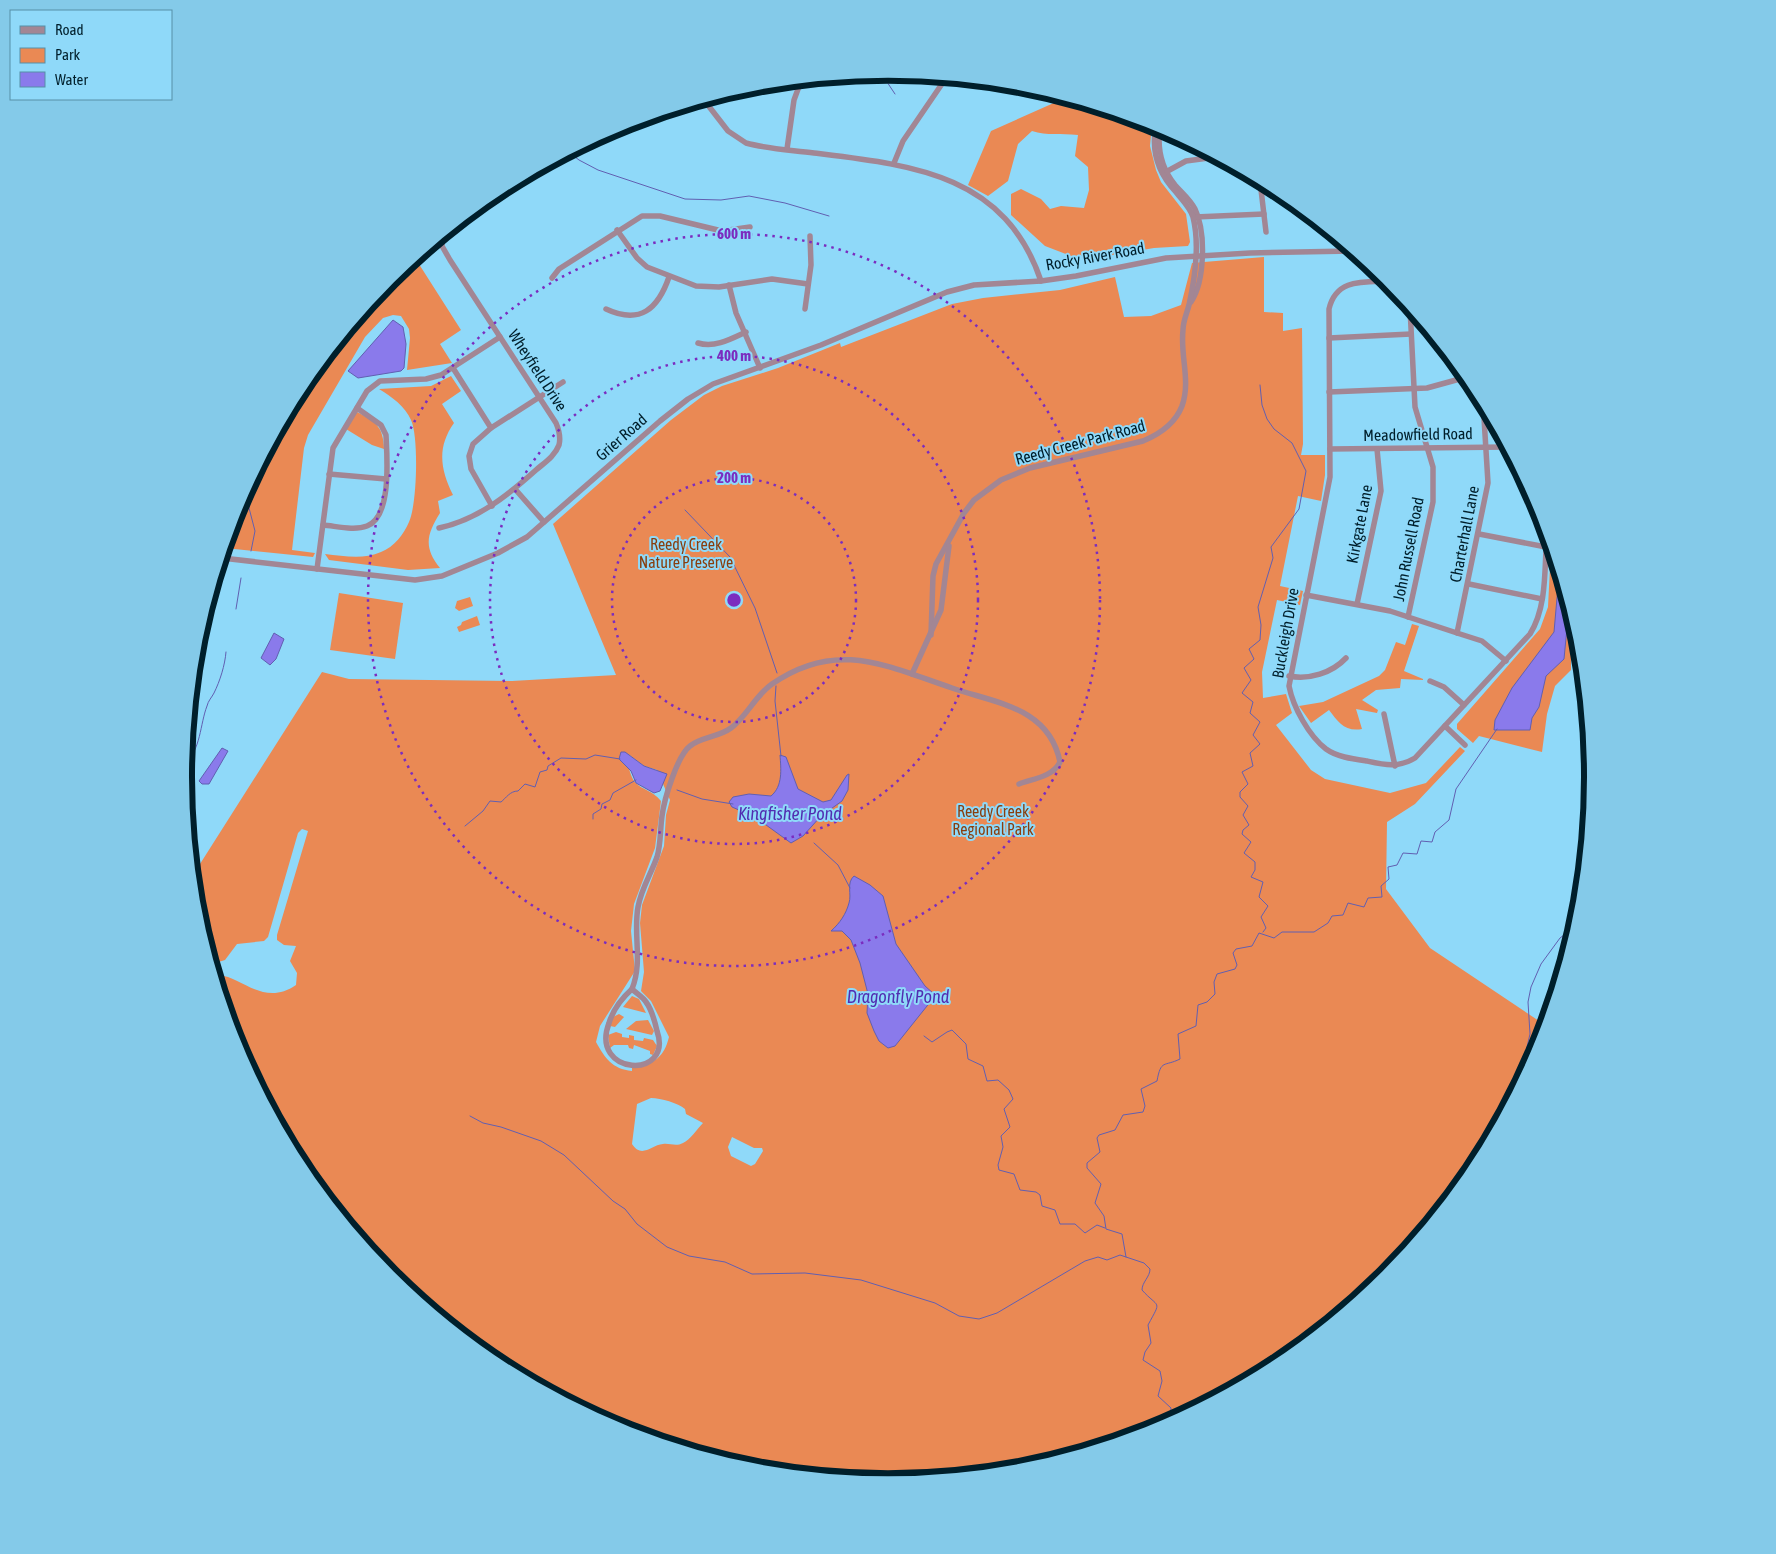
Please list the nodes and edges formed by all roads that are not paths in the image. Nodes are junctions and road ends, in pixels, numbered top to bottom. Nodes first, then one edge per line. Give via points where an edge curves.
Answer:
1 (942, 84) edge
2 (799, 87) edge
3 (708, 105) edge
4 (1155, 135) edge
5 (1159, 136) edge
6 (787, 149) junction
7 (1206, 158) edge
8 (894, 163) junction
9 (1164, 173) junction
10 (1261, 190) edge
11 (1264, 214) junction
12 (1195, 217) junction
13 (750, 227) dead end
14 (618, 230) junction
15 (1266, 232) dead end
16 (810, 236) dead end
17 (442, 243) edge
18 (1344, 251) edge
19 (1199, 256) junction
20 (1035, 264) junction
21 (669, 277) junction
22 (552, 278) dead end
23 (1041, 281) junction
24 (1024, 282) junction
25 (1376, 282) edge
26 (808, 284) junction
27 (729, 285) junction
28 (606, 309) dead end
29 (805, 309) dead end
30 (1411, 318) edge
31 (746, 332) junction
32 (1412, 334) junction
33 (500, 337) junction
34 (1329, 338) junction
35 (698, 343) dead end
36 (453, 368) junction
37 (760, 368) junction
38 (1459, 380) edge
39 (563, 382) dead end
40 (1414, 389) junction
41 (1329, 392) junction
42 (539, 397) junction
43 (356, 408) junction
44 (1484, 418) edge
45 (491, 428) junction
46 (1485, 447) junction
47 (1500, 447) edge
48 (1427, 448) junction
49 (1330, 449) junction
50 (1377, 449) junction
51 (329, 474) junction
52 (386, 479) junction
53 (515, 489) junction
54 (492, 506) junction
55 (544, 522) junction
56 (323, 525) junction
57 (439, 528) dead end
58 (953, 532) junction
59 (1479, 534) junction
60 (1545, 547) edge
61 (1546, 550) edge
62 (227, 559) edge
63 (317, 569) junction
64 (1469, 584) junction
65 (1306, 595) junction
66 (1542, 599) junction
67 (1357, 604) junction
68 (1408, 617) junction
69 (1457, 633) junction
70 (931, 635) junction
71 (1346, 658) dead end
72 (1506, 660) junction
73 (912, 674) junction
74 (1289, 676) junction
75 (1430, 681) dead end
76 (1464, 706) junction
77 (1384, 714) dead end
78 (1445, 726) junction
79 (1465, 745) dead end
80 (1395, 766) junction
81 (1018, 784) dead end
82 (632, 989) junction

1 - 8 street via 903,141
2 - 6 street
3 - 6 street, Rocky River Road via 728,131 740,140
4 - 9 street via 1154,147
5 - 9 street
6 - 8 street, Rocky River Road
7 - 9 street via 1186,160
8 - 20 street, Rocky River Road via 955,184 991,205 1018,232
9 - 12 street
10 - 11 street
11 - 12 street
11 - 15 street
12 - 19 street, Reedy Creek Park Road
13 - 14 street via 722,231 647,214
14 - 21 street via 642,263
14 - 22 street via 558,268
16 - 26 street
17 - 33 street, Wheyfield Drive
18 - 19 street, Rocky River Road
19 - 23 street, Rocky River Road via 1145,261
19 - 58 street, Reedy Creek Park Road via 1198,286 1182,331 1185,394 1178,414 1168,427 1143,441 1030,468 1001,480 974,500
20 - 23 street, Rocky River Road
20 - 24 street via 1034,274
21 - 27 street via 707,288
21 - 28 street via 659,300 646,311 625,316
23 - 24 street, Grier Road
24 - 37 street, Grier Road via 958,289
25 - 34 street, Buckleigh Drive via 1353,283 1339,289 1332,297 1328,309
26 - 27 street via 772,279
26 - 29 street
27 - 31 street via 736,313
30 - 32 street, John Russell Road
31 - 35 street via 709,346
31 - 37 street
32 - 34 street
32 - 40 street, John Russell Road
33 - 36 street
33 - 42 street, Wheyfield Drive
34 - 41 street, Buckleigh Drive
36 - 43 street via 434,378 380,381 367,390
36 - 45 street
37 - 55 street, Grier Road via 720,381 688,399
38 - 40 street
39 - 42 street
40 - 41 street
40 - 48 street, John Russell Road via 1415,407
41 - 49 street, Buckleigh Drive
42 - 45 street
42 - 53 street, Wheyfield Drive via 559,430 559,444 552,456
43 - 51 street via 333,448
43 - 52 street via 380,425 386,435
44 - 46 street, Charterhall Lane
45 - 54 street via 477,438 469,456 471,468
46 - 47 street, Meadowfield Road
46 - 48 street, Meadowfield Road
46 - 59 street, Charterhall Lane via 1488,492
48 - 50 street, Meadowfield Road
48 - 68 street, John Russell Road via 1433,467 1433,502
49 - 50 street, Meadowfield Road
49 - 65 street, Buckleigh Drive via 1330,477
50 - 67 street, Kirkgate Lane via 1381,491
51 - 52 street
51 - 56 street
52 - 56 street via 383,506 376,520 367,526 354,528
53 - 54 street, Wheyfield Drive
53 - 55 street
54 - 57 street, Wheyfield Drive via 453,525
55 - 63 street, Grier Road via 512,546 433,579 415,580
56 - 63 street
58 - 70 street, Reedy Creek Park Road via 941,610
58 - 70 street, Reedy Creek Park Road via 933,576
59 - 60 street
59 - 64 street, Charterhall Lane
61 - 66 street
62 - 63 street, Grier Road
64 - 66 street
64 - 69 street, Charterhall Lane
65 - 67 street
65 - 74 street, Buckleigh Drive
66 - 72 street via 1541,613 1534,629
67 - 68 street
68 - 69 street
69 - 72 street via 1490,646
70 - 73 street, Reedy Creek Park Road
71 - 74 street via 1314,677
72 - 76 street
73 - 81 street via 1018,708 1031,717 1052,742 1060,762 1049,774
73 - 82 street via 866,660 841,659 813,664 771,684 730,728 686,750 662,814 656,858 638,906 638,973
74 - 80 street, Buckleigh Drive via 1294,706 1326,749 1340,756
75 - 76 street via 1444,687
76 - 78 street
77 - 80 street
78 - 79 street
78 - 80 street via 1415,758
82 - 82 street via 612,1015 605,1037 606,1047 616,1060 636,1066 656,1056 661,1042 646,1002

